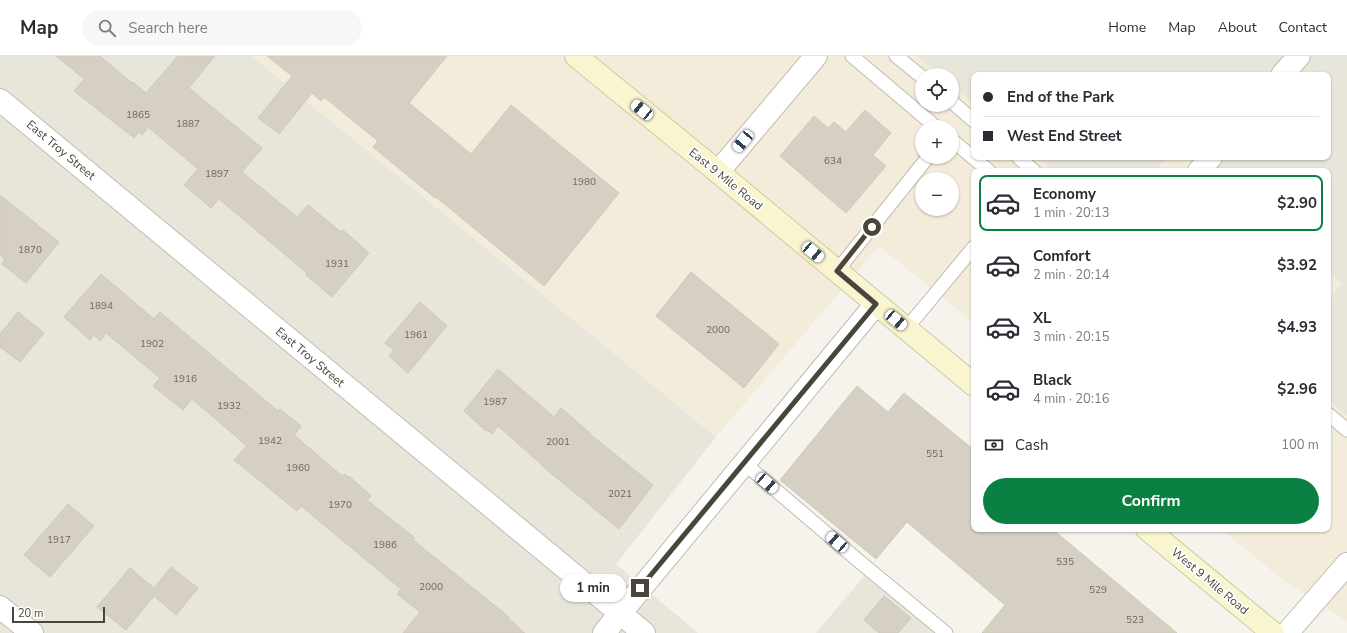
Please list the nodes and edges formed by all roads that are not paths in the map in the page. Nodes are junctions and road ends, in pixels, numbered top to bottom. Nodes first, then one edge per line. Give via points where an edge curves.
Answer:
1 (576, 56) edge
2 (816, 56) edge
3 (852, 56) edge
4 (896, 56) edge
5 (1299, 56) edge
6 (915, 71) edge
7 (1285, 72) edge
8 (0, 100) edge
9 (959, 108) edge
10 (971, 118) edge
11 (928, 120) edge
12 (959, 146) edge
13 (971, 156) edge
14 (976, 160) edge
15 (1021, 160) edge
16 (1208, 160) edge
17 (922, 164) edge
18 (985, 168) edge
19 (1031, 168) edge
20 (1202, 168) edge
21 (718, 172) junction
22 (971, 251) edge
23 (837, 271) junction
24 (876, 304) junction
25 (906, 329) junction
26 (971, 383) edge
27 (1331, 417) edge
28 (1347, 430) edge
29 (744, 463) junction
30 (1151, 532) edge
31 (1347, 564) edge
32 (0, 607) edge
33 (620, 614) junction
34 (32, 633) edge
35 (604, 633) edge
36 (644, 633) edge
37 (946, 633) edge
38 (1273, 633) edge
39 (1287, 633) edge

1 - 21 main road, East 9 Mile Road
2 - 21 street
3 - 11 lane
4 - 6 lane
5 - 7 street
8 - 33 street, East Troy Street
9 - 10 lane
12 - 13 lane
14 - 18 lane
15 - 19 lane
16 - 20 street
17 - 23 lane
21 - 23 main road, East 9 Mile Road
22 - 25 lane
23 - 24 main road, East 9 Mile Road
24 - 25 main road
24 - 29 street
25 - 26 main road
27 - 28 lane
29 - 33 street
29 - 37 lane
30 - 38 main road, West 9 Mile Road
31 - 39 street
32 - 34 street
33 - 35 street
33 - 36 street, East Troy Street

